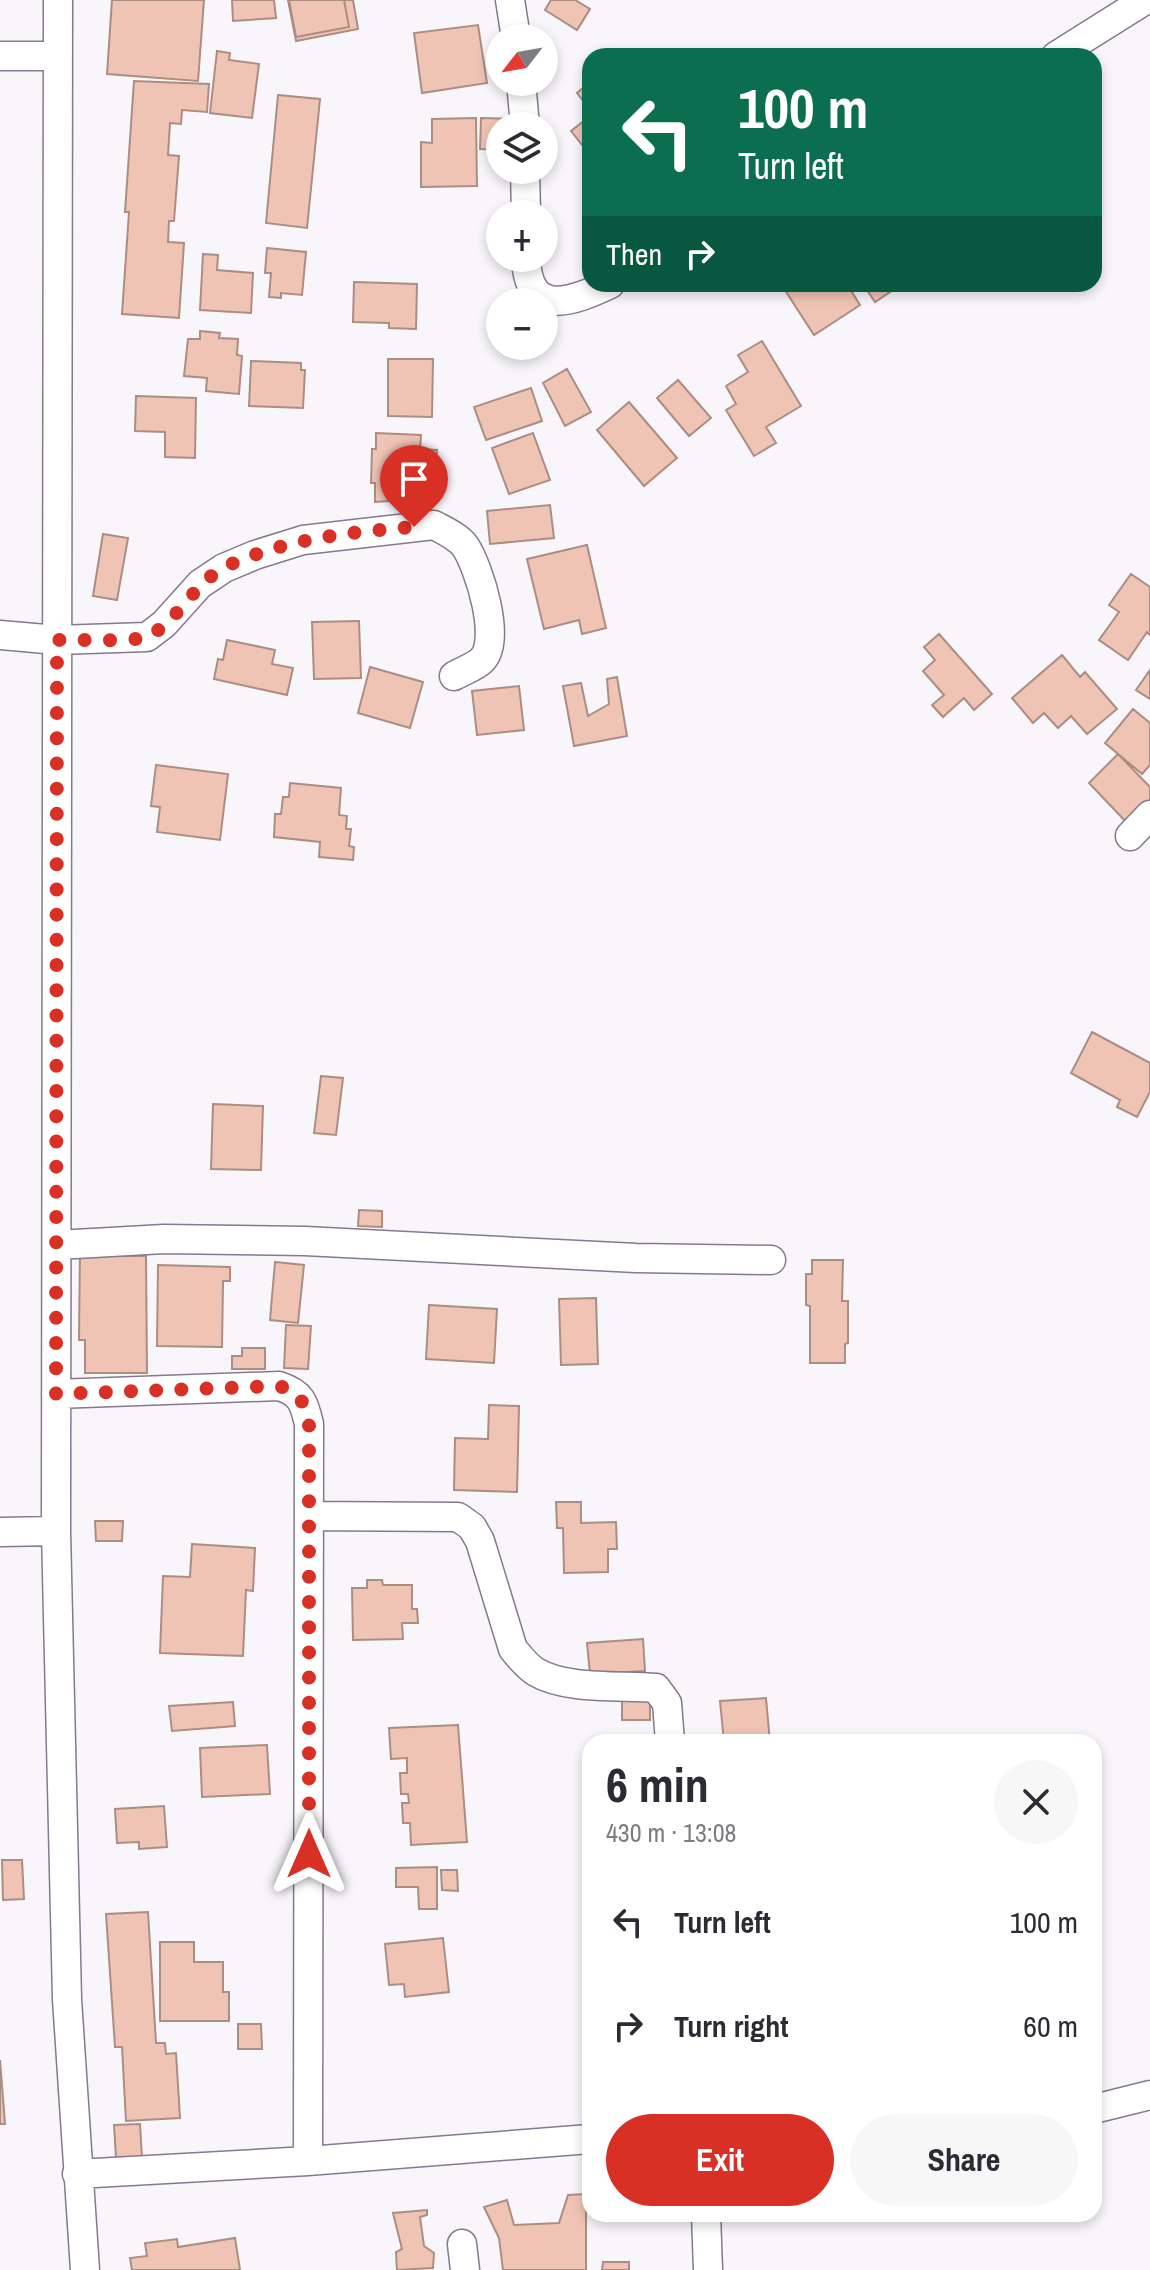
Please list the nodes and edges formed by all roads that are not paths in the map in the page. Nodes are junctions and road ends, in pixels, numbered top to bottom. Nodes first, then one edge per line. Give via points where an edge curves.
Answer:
1 (58, 0) edge
2 (510, 0) edge
3 (1145, 0) edge
4 (514, 24) edge
5 (1069, 48) edge
6 (0, 56) edge
7 (58, 56) junction
8 (528, 272) edge
9 (591, 292) edge
10 (0, 635) edge
11 (57, 640) junction
12 (454, 676) dead end
13 (1150, 815) edge
14 (1130, 836) dead end
15 (57, 1245) junction
16 (771, 1260) dead end
17 (56, 1394) junction
18 (309, 1516) junction
19 (56, 1531) junction
20 (0, 1532) edge
21 (669, 1734) edge
22 (1150, 2095) edge
23 (1102, 2107) edge
24 (582, 2140) edge
25 (308, 2161) junction
26 (77, 2174) junction
27 (706, 2222) edge
28 (85, 2270) edge
29 (708, 2270) edge

1 - 7 street
2 - 4 street
3 - 5 street
6 - 7 street
7 - 11 street
8 - 9 street via 530,285 553,302
10 - 11 street
11 - 12 street via 147,637 200,584 279,547 434,525 464,545 478,576 490,628 482,660
11 - 15 street
13 - 14 street
15 - 16 street via 164,1239 289,1241
15 - 17 street
17 - 18 street via 279,1386 294,1391 309,1424
17 - 19 street
18 - 21 street via 458,1517 480,1541 513,1649 523,1661 560,1682 656,1688 667,1703
18 - 25 street
19 - 20 street
19 - 26 street via 67,1999
22 - 23 street
24 - 25 street
25 - 26 street
26 - 28 street
27 - 29 street

